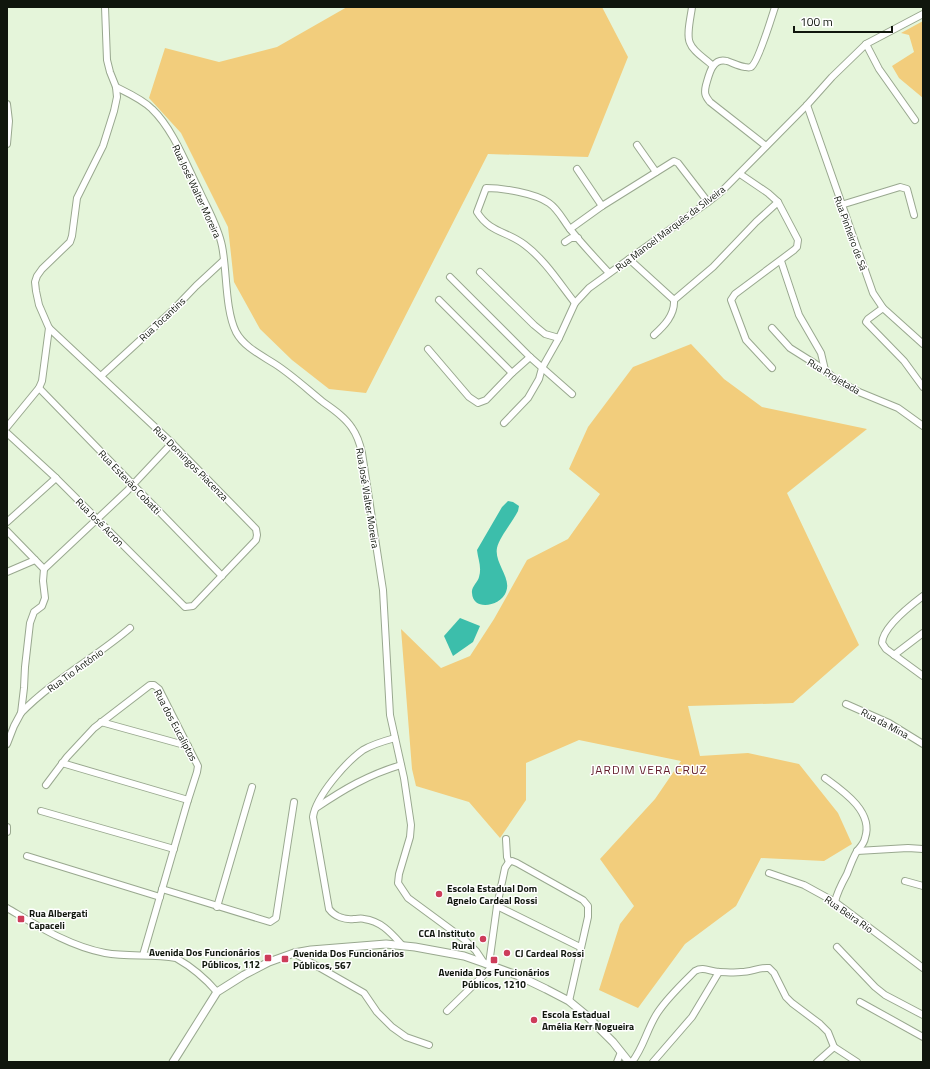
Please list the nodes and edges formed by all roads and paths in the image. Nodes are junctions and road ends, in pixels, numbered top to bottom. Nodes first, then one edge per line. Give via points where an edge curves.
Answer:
1 (105, 7) edge
2 (692, 7) edge
3 (775, 7) edge
4 (923, 14) edge
5 (866, 44) junction
6 (713, 66) junction
7 (116, 87) junction
8 (7, 104) edge
9 (807, 105) junction
10 (915, 120) dead end
11 (7, 144) edge
12 (637, 145) dead end
13 (766, 146) junction
14 (577, 169) dead end
15 (656, 172) junction
16 (740, 174) junction
17 (708, 202) junction
18 (778, 202) junction
19 (841, 205) junction
20 (602, 206) junction
21 (914, 215) dead end
22 (570, 228) junction
23 (578, 238) junction
24 (565, 242) dead end
25 (629, 259) junction
26 (223, 261) junction
27 (781, 261) junction
28 (480, 272) dead end
29 (609, 273) junction
30 (450, 277) dead end
31 (439, 300) dead end
32 (674, 300) junction
33 (575, 303) junction
34 (883, 308) junction
35 (50, 328) junction
36 (772, 328) dead end
37 (654, 335) dead end
38 (559, 338) junction
39 (923, 344) edge
40 (428, 349) dead end
41 (530, 357) junction
42 (542, 368) junction
43 (772, 368) dead end
44 (825, 370) junction
45 (512, 373) junction
46 (101, 376) junction
47 (923, 387) edge
48 (39, 388) junction
49 (572, 394) dead end
50 (504, 424) dead end
51 (7, 426) edge
52 (923, 426) edge
53 (7, 433) edge
54 (172, 443) junction
55 (56, 478) junction
56 (133, 484) junction
57 (97, 518) junction
58 (7, 522) edge
59 (7, 531) edge
60 (35, 560) junction
61 (44, 569) junction
62 (7, 572) edge
63 (222, 576) junction
64 (923, 596) edge
65 (192, 606) joint
66 (130, 628) dead end
67 (923, 633) edge
68 (894, 655) junction
69 (923, 676) edge
70 (846, 704) dead end
71 (21, 713) junction
72 (101, 722) junction
73 (395, 738) junction
74 (7, 744) edge
75 (923, 744) edge
76 (188, 746) junction
77 (62, 763) junction
78 (401, 765) junction
79 (826, 778) dead end
80 (46, 786) dead end
81 (252, 787) dead end
82 (188, 800) junction
83 (294, 802) dead end
84 (314, 809) junction
85 (41, 811) dead end
86 (7, 827) edge
87 (7, 832) edge
88 (506, 839) dead end
89 (174, 849) junction
90 (923, 849) edge
91 (857, 851) junction
92 (27, 856) dead end
93 (509, 862) junction
94 (769, 873) dead end
95 (905, 881) dead end
96 (923, 886) edge
97 (162, 889) junction
98 (160, 897) junction
99 (835, 902) junction
100 (497, 906) junction
101 (217, 907) junction
102 (7, 908) edge
103 (402, 945) junction
104 (580, 947) junction
105 (837, 947) dead end
106 (294, 953) junction
107 (143, 955) junction
108 (489, 964) junction
109 (923, 968) edge
110 (719, 972) junction
111 (217, 992) junction
112 (569, 1001) junction
113 (860, 1002) dead end
114 (447, 1011) dead end
115 (923, 1015) edge
116 (923, 1037) edge
117 (429, 1045) dead end
118 (834, 1047) junction
119 (621, 1052) junction
120 (173, 1062) edge
121 (617, 1062) edge
122 (631, 1062) edge
123 (653, 1062) edge
124 (817, 1062) edge
125 (857, 1062) edge

1 - 7 street via 107,60
2 - 6 street via 689,41
3 - 6 street via 766,35 751,67 720,60
4 - 5 street, Rua Manoel Marquês da Silveira
5 - 9 street, Rua Manoel Marquês da Silveira
5 - 10 street via 879,70
6 - 13 street via 704,93 706,97
7 - 26 street, Rua José Walter Moreira via 152,109 166,126 219,234
7 - 35 street via 114,111 103,146 77,198 70,242 42,269 35,282 39,305
8 - 11 street
9 - 13 street, Rua Manoel Marquês da Silveira
9 - 19 street, Rua Pinheiro de Sá
12 - 15 street
13 - 16 street, Rua Manoel Marquês da Silveira
14 - 20 street
15 - 17 street via 670,162 676,161
15 - 20 street
16 - 17 street, Rua Manoel Marquês da Silveira
16 - 18 street
17 - 25 street, Rua Manoel Marquês da Silveira
18 - 27 street via 798,243
18 - 32 street via 713,267
19 - 21 street via 904,187 907,189
19 - 34 street, Rua Pinheiro de Sá via 873,293
20 - 22 street
22 - 23 street
22 - 33 street via 549,203 529,194 486,188 477,212 488,226 514,238 531,250
23 - 24 street via 571,238
23 - 29 street
25 - 29 street, Rua Manoel Marquês da Silveira
25 - 32 street
26 - 46 street, Rua Tocantins
26 - 73 street, Rua José Walter Moreira via 232,319 240,339 344,418 358,440 383,590 390,714
27 - 43 street via 735,294 731,300 746,340
27 - 44 street via 799,316 821,353
28 - 38 street via 534,325 545,334
29 - 33 street, Rua Manoel Marquês da Silveira
30 - 41 street
31 - 45 street
32 - 37 street via 669,319
33 - 38 street, Rua Manoel Marquês da Silveira
34 - 39 street, Rua Pinheiro de Sá
34 - 47 street via 866,322 904,361
35 - 46 street, Rua Domingos Piacenza
35 - 48 street
36 - 44 street, Rua Projetada via 790,348
38 - 42 street, Rua Manoel Marquês da Silveira
40 - 45 street via 468,397 478,403 486,400
41 - 42 street
41 - 45 street
42 - 49 street
42 - 50 street, Rua Manoel Marquês da Silveira via 528,398
44 - 52 street, Rua Projetada via 844,384 898,408
46 - 54 street, Rua Domingos Piacenza
48 - 51 street
48 - 56 street, Rua Estevão Cobatti
53 - 55 street, Rua José Acron
54 - 56 street
54 - 63 street, Rua Domingos Piacenza via 256,529 256,540
55 - 57 street, Rua José Acron
55 - 58 street
56 - 57 street
56 - 63 street, Rua Estevão Cobatti
57 - 61 street
57 - 65 street, Rua José Acron via 182,604
59 - 60 street
60 - 61 street
60 - 62 street
61 - 71 street via 45,598 42,606 34,612 30,623
63 - 65 street, Rua Domingos Piacenza
64 - 68 street via 902,614 883,637 883,646
66 - 71 street, Rua Tio Antônio via 33,701
67 - 68 street
68 - 69 street
70 - 75 street, Rua da Mina via 889,723
71 - 74 street
72 - 76 street
72 - 76 street, Rua dos Eucaliptos via 150,685 154,685 159,689
72 - 77 street, Rua dos Eucaliptos
73 - 78 street, Rua José Walter Moreira
73 - 84 street via 376,743 358,754 331,783
76 - 82 street, Rua dos Eucaliptos via 198,766
77 - 80 street, Rua dos Eucaliptos
77 - 82 street
78 - 84 street via 380,771 353,784
78 - 108 street, Rua José Walter Moreira via 411,825 398,883 408,898 465,940
79 - 91 street via 844,792 863,815 866,837
81 - 101 street
82 - 89 street, Rua dos Eucaliptos
83 - 101 street via 276,918 270,922
84 - 103 street via 314,827 329,909 341,918 363,918 384,926
85 - 89 street
86 - 87 street
88 - 93 street
89 - 97 street, Rua dos Eucaliptos
90 - 91 street
91 - 99 street
92 - 98 street
93 - 100 street via 505,868
93 - 104 street via 516,863 583,900 588,906 588,917
94 - 99 street, Rua Beira Rio via 804,885
95 - 96 street
97 - 98 street, Rua dos Eucaliptos
97 - 101 street
98 - 107 street, Rua dos Eucaliptos
99 - 109 street, Rua Beira Rio
100 - 104 street
100 - 108 street
102 - 107 street via 48,932 87,948 106,953
103 - 106 street via 372,945
103 - 108 street via 438,950
104 - 112 street
105 - 115 street via 875,987
106 - 111 street via 269,962
106 - 117 street via 364,994 377,1012 406,1037
107 - 111 street via 176,958
108 - 112 street
108 - 114 street
110 - 118 street via 769,968 786,997 818,1021 828,1032
110 - 122 street via 700,968 670,996 658,1012 638,1055
110 - 123 street via 692,1017
111 - 120 street
112 - 119 street
113 - 116 street
118 - 124 street
118 - 125 street
119 - 121 street
119 - 122 street

